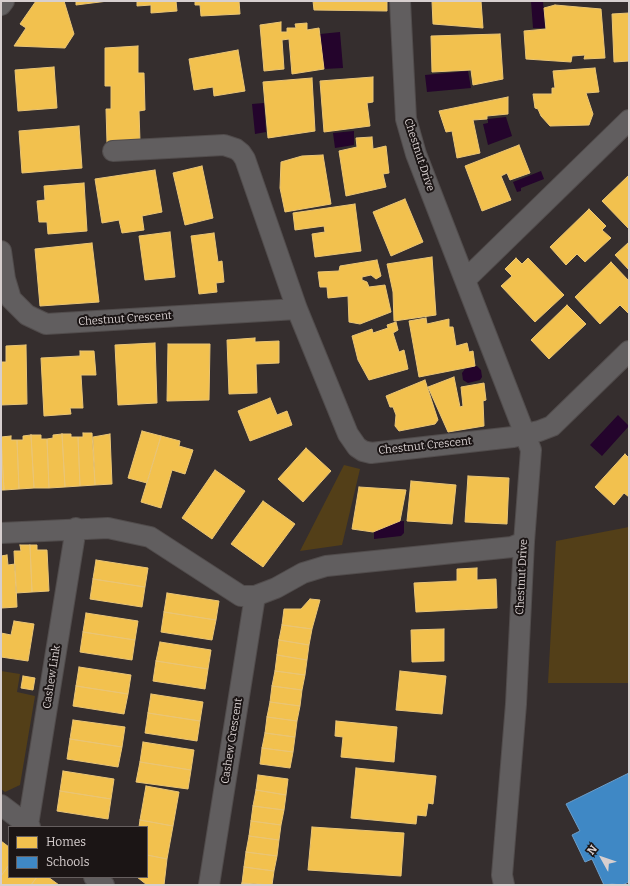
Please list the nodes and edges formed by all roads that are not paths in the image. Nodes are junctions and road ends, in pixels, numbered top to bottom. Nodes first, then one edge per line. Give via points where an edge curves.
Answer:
1 (4, 1) edge
2 (400, 1) edge
3 (1, 5) edge
4 (629, 120) edge
5 (113, 151) dead end
6 (1, 252) edge
7 (465, 280) junction
8 (297, 309) junction
9 (629, 351) edge
10 (526, 435) junction
11 (76, 528) junction
12 (1, 533) edge
13 (524, 542) junction
14 (255, 596) junction
15 (1, 805) edge
16 (29, 826) edge
17 (95, 878) edge
18 (104, 885) edge
19 (209, 885) edge
20 (504, 885) edge

1 - 3 street
2 - 7 street, Chestnut Drive via 406,119 416,154
4 - 7 street
5 - 8 street, Chestnut Crescent via 224,145 236,148 245,158
6 - 8 street, Chestnut Crescent via 5,279 12,300 27,315 46,324
7 - 10 street, Chestnut Drive
8 - 10 street, Chestnut Crescent via 351,441 363,451
9 - 10 street, Chestnut Crescent via 552,426
10 - 13 street, Chestnut Drive via 531,450
11 - 12 street
11 - 14 street via 108,528 150,537 241,596
11 - 16 street, Cashew Link
13 - 14 street via 512,547 326,566 303,573
13 - 20 street, Chestnut Drive via 516,704 502,875
14 - 19 street, Cashew Crescent
15 - 16 street
17 - 18 street

